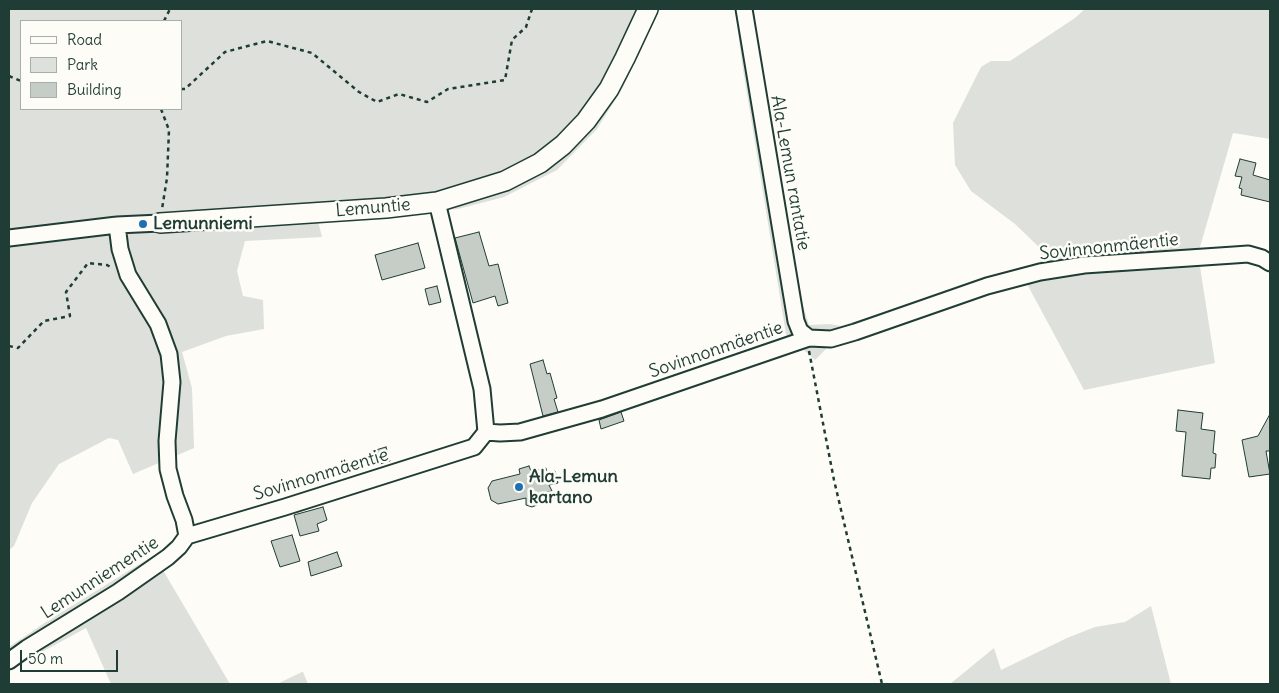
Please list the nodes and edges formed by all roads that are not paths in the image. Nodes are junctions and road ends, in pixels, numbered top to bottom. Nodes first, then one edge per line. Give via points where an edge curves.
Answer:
1 (648, 9) edge
2 (744, 9) edge
3 (437, 202) junction
4 (160, 223) joint
5 (117, 225) junction
6 (9, 238) edge
7 (1270, 263) edge
8 (809, 338) junction
9 (486, 432) junction
10 (187, 536) junction
11 (9, 662) edge

1 - 3 street, Lemuntie via 609,89 586,121 563,145 540,163 505,181
2 - 8 street, Ala-Lemun rantatie via 796,320 800,331
3 - 4 street, Lemuntie
3 - 9 street via 482,389
4 - 5 street, Lemuntie
5 - 6 street, Lemuntie
5 - 10 street via 128,275 158,324 168,354 172,382 168,469
7 - 8 street, Sovinnonmäentie via 1248,254 1084,265 1040,272 987,286 831,339
8 - 9 street, Sovinnonmäentie via 602,409 520,432
9 - 10 street, Sovinnonmäentie via 474,447
10 - 11 street, Lemunniementie via 168,558

